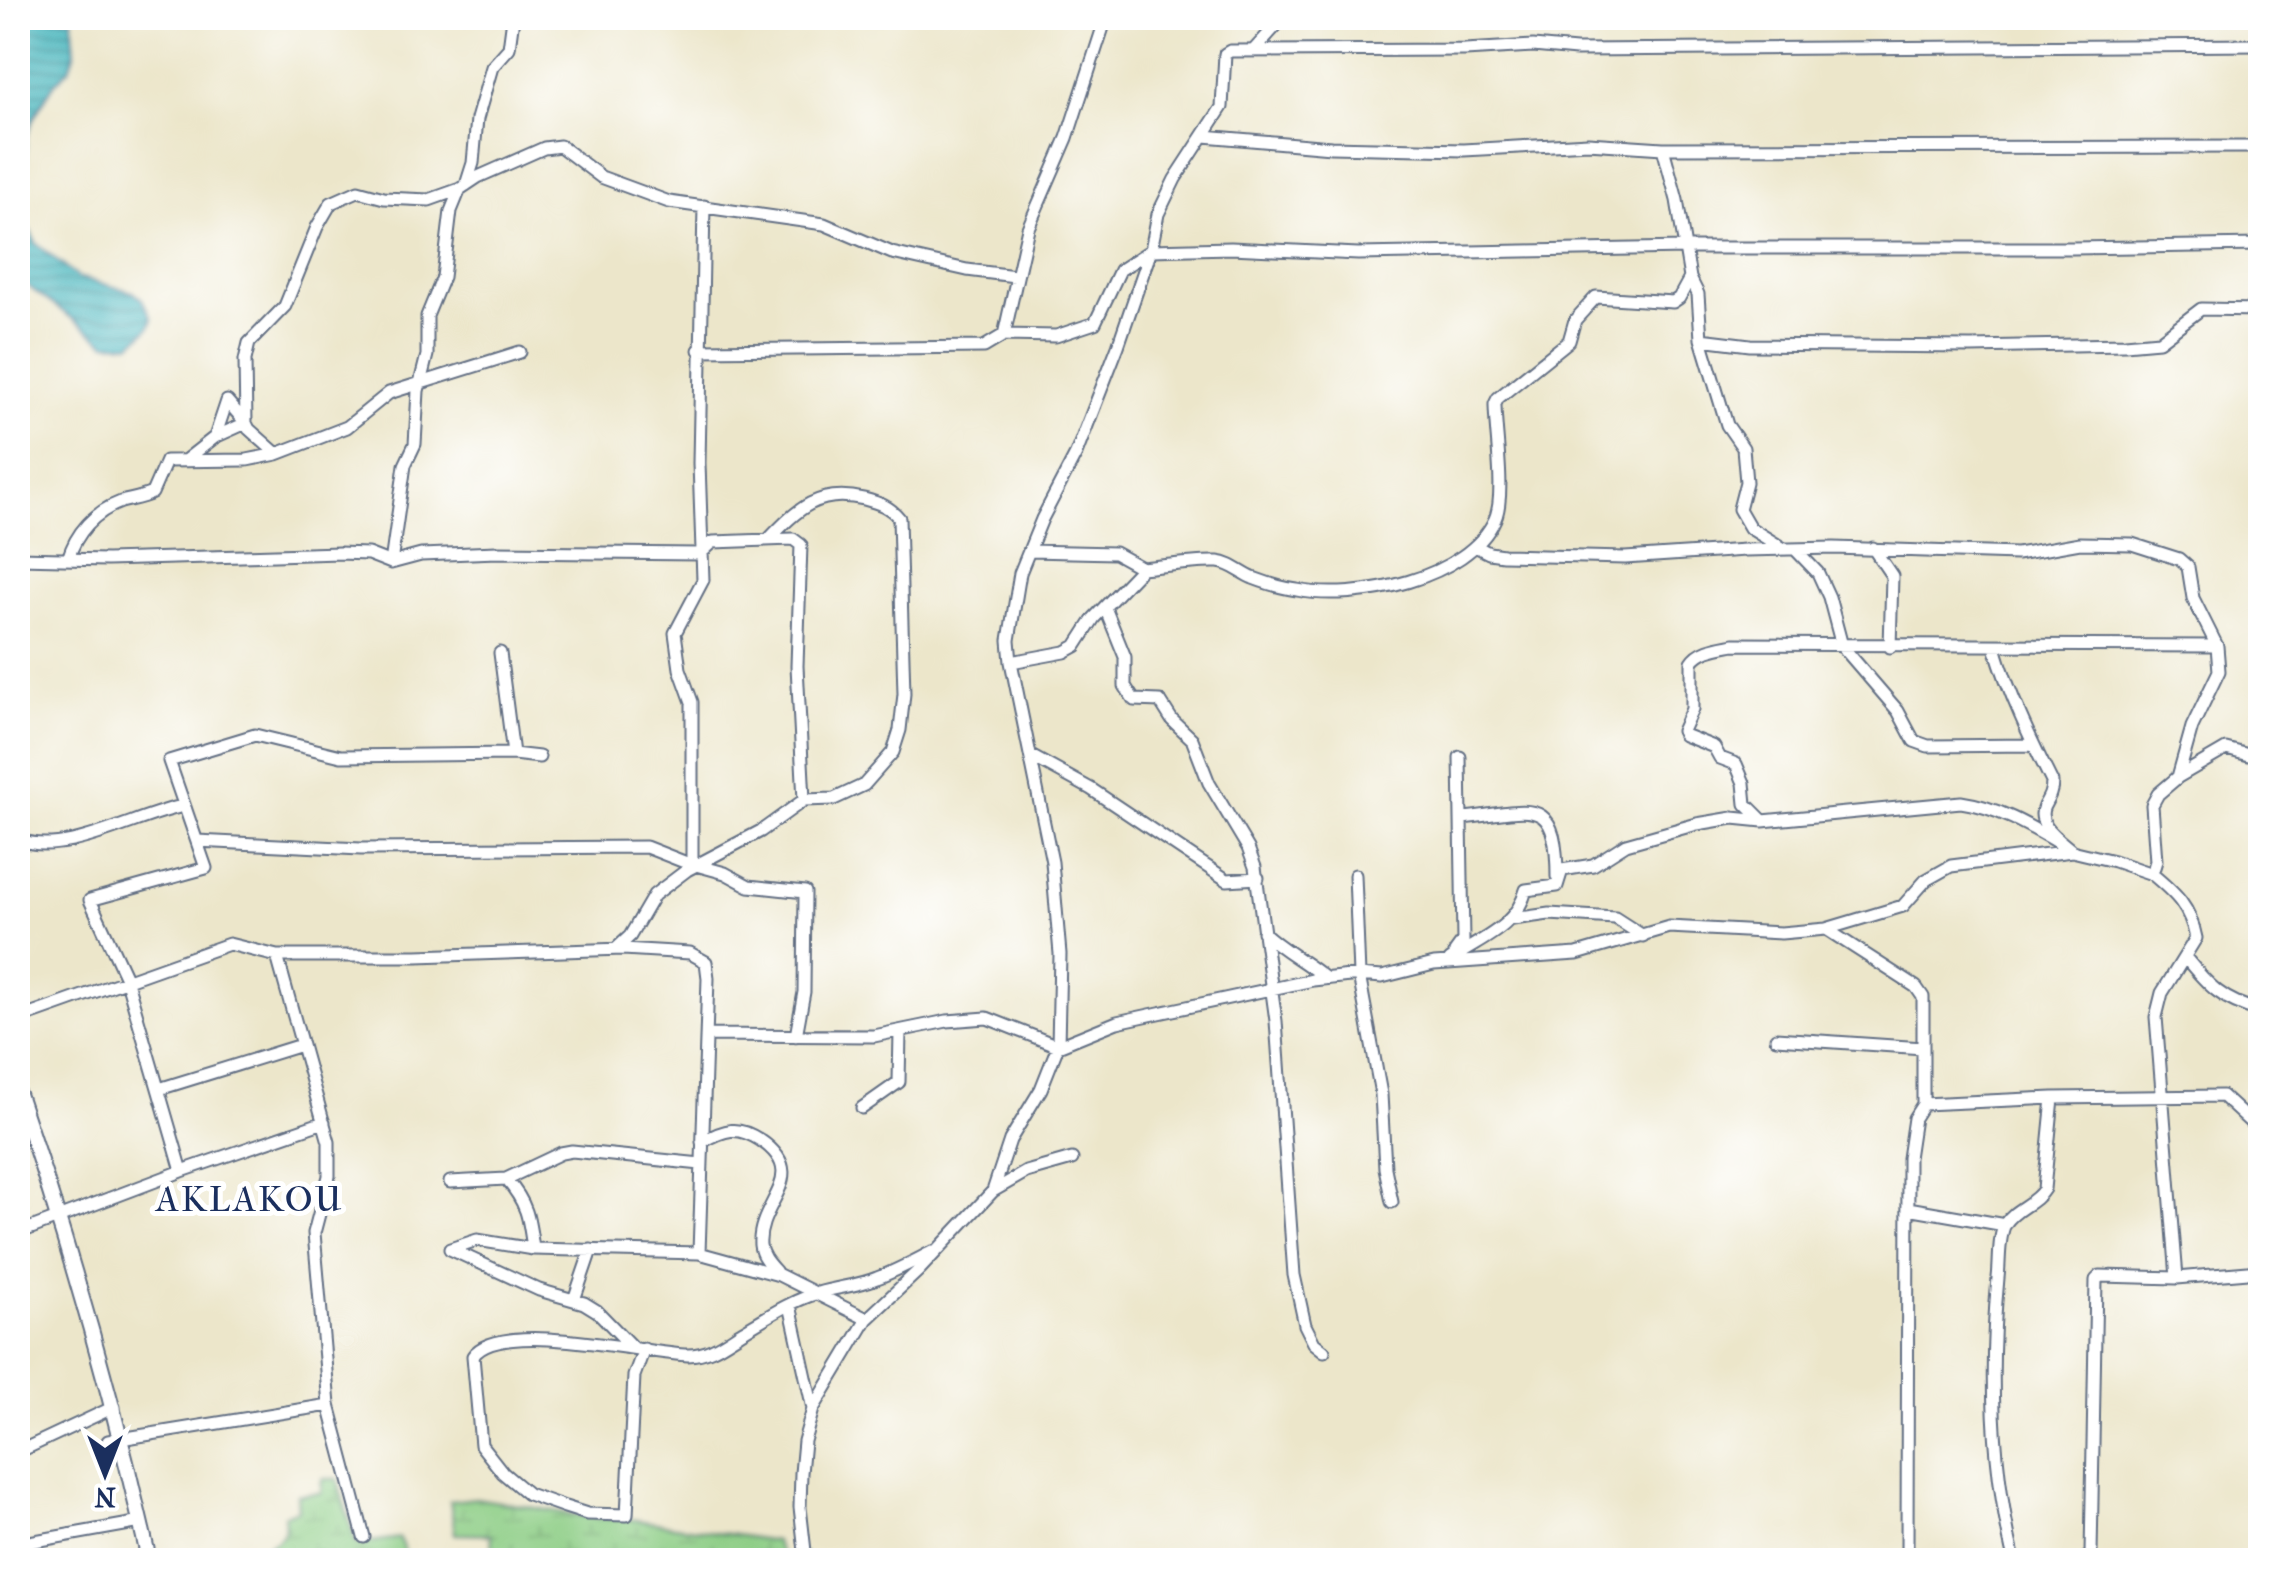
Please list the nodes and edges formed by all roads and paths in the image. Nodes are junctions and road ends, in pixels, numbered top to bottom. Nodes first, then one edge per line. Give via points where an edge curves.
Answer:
1 (513, 18) edge
2 (1106, 18) edge
3 (1283, 18) edge
4 (2258, 43) edge
5 (1253, 51) junction
6 (1204, 136) junction
7 (1663, 148) junction
8 (2260, 148) edge
9 (463, 187) junction
10 (704, 206) junction
11 (2260, 245) edge
12 (1685, 248) junction
13 (1150, 250) junction
14 (1014, 276) junction
15 (1690, 278) junction
16 (2260, 310) edge
17 (1004, 335) junction
18 (1700, 340) junction
19 (699, 350) junction
20 (520, 352) dead end
21 (419, 386) junction
22 (246, 422) junction
23 (215, 437) junction
24 (276, 454) junction
25 (187, 460) junction
26 (768, 540) junction
27 (1477, 547) junction
28 (1873, 548) junction
29 (1790, 549) junction
30 (1029, 551) junction
31 (700, 554) junction
32 (18, 558) edge
33 (68, 559) junction
34 (391, 562) junction
35 (1142, 568) junction
36 (1106, 610) junction
37 (1842, 646) junction
38 (1890, 646) junction
39 (2217, 646) junction
40 (1995, 647) junction
41 (500, 653) dead end
42 (1012, 662) junction
43 (2033, 744) junction
44 (513, 754) junction
45 (1031, 756) junction
46 (539, 757) dead end
47 (1460, 757) dead end
48 (2260, 758) edge
49 (2178, 778) junction
50 (804, 800) junction
51 (184, 806) junction
52 (1463, 818) junction
53 (1764, 821) junction
54 (196, 841) junction
55 (21, 844) edge
56 (2072, 851) junction
57 (696, 865) junction
58 (2152, 874) junction
59 (1354, 876) dead end
60 (1258, 878) junction
61 (1557, 886) junction
62 (1513, 919) junction
63 (1826, 929) junction
64 (1263, 932) junction
65 (1644, 936) junction
66 (616, 949) junction
67 (278, 956) junction
68 (2186, 957) junction
69 (1446, 963) junction
70 (1360, 976) junction
71 (126, 978) junction
72 (1326, 978) junction
73 (1272, 989) junction
74 (2260, 1011) edge
75 (18, 1019) edge
76 (900, 1032) junction
77 (706, 1034) junction
78 (796, 1036) junction
79 (1776, 1038) dead end
80 (300, 1046) junction
81 (1058, 1046) junction
82 (1924, 1048) junction
83 (159, 1089) junction
84 (18, 1094) edge
85 (2163, 1097) junction
86 (2053, 1098) junction
87 (1923, 1104) junction
88 (862, 1108) dead end
89 (324, 1122) junction
90 (2260, 1132) edge
91 (702, 1142) junction
92 (1072, 1159) dead end
93 (701, 1164) junction
94 (182, 1170) junction
95 (506, 1178) junction
96 (450, 1182) dead end
97 (993, 1191) junction
98 (1392, 1202) dead end
99 (1908, 1208) junction
100 (58, 1218) junction
101 (2004, 1225) junction
102 (18, 1233) edge
103 (533, 1248) junction
104 (591, 1250) junction
105 (936, 1251) junction
106 (698, 1252) junction
107 (2260, 1272) edge
108 (779, 1275) junction
109 (2177, 1278) junction
110 (816, 1294) junction
111 (574, 1300) junction
112 (790, 1304) junction
113 (867, 1319) junction
114 (638, 1348) junction
115 (1324, 1351) dead end
116 (330, 1405) junction
117 (114, 1407) junction
118 (813, 1409) junction
119 (115, 1440) junction
120 (18, 1452) edge
121 (141, 1522) junction
122 (364, 1537) dead end
123 (18, 1544) edge
124 (149, 1560) edge
125 (806, 1560) edge
126 (1908, 1560) edge
127 (2014, 1560) edge
128 (2084, 1560) edge

1 - 9 street via 509,48 492,67
2 - 14 street
3 - 5 street
4 - 5 street
5 - 6 street via 1225,54 1224,97
6 - 7 street via 1331,147
6 - 13 street via 1158,214
7 - 8 street
7 - 12 street
9 - 10 street via 504,163 560,146 601,177 669,202
9 - 21 street via 447,226 441,288 427,316
9 - 22 street via 430,200 358,191 331,203 285,306 249,344
10 - 14 street via 824,224 892,253
10 - 19 street
11 - 12 street
12 - 13 street
12 - 15 street
13 - 17 street via 1120,270 1096,323 1056,336
13 - 30 street via 1076,454
14 - 17 street
15 - 18 street via 1698,294
15 - 27 street via 1673,302 1596,297 1575,320 1568,341 1498,398 1497,517
16 - 18 street via 2201,309 2159,341 2125,344
17 - 19 street via 984,347
18 - 29 street via 1727,425 1743,448 1746,482 1739,509 1750,528
19 - 31 street
20 - 21 street
21 - 24 street via 389,393 347,427
21 - 34 street via 415,444 405,466
22 - 23 street
22 - 23 street via 227,401
22 - 24 street
23 - 25 street
24 - 25 street
25 - 33 street via 164,462 152,493 114,505 79,531
26 - 31 street via 713,542
26 - 50 street via 792,538 801,545 797,666
26 - 50 street via 797,509 835,494 890,508 901,523 904,694 893,752 864,786 834,799
27 - 29 street via 1503,555 1625,558
27 - 35 street via 1450,568 1327,594 1254,578 1222,562
28 - 29 street
28 - 38 street via 1892,576
28 - 39 street via 2017,554 2080,543 2132,544 2188,567 2193,598
29 - 37 street via 1818,572
30 - 35 street via 1114,554
30 - 42 street via 1013,603
31 - 34 street via 497,552
31 - 54 street via 703,580 675,634 692,702 692,866 646,847 361,849
32 - 33 street
33 - 34 street via 368,554
35 - 36 street
36 - 42 street via 1076,646
36 - 60 street via 1125,657 1125,686 1134,700 1160,701 1192,738
37 - 38 street
37 - 43 street via 1921,746
37 - 53 street via 1734,644 1692,662 1692,709 1684,735 1736,764 1746,804
38 - 40 street
39 - 40 street
39 - 49 street via 2219,671 2192,726
40 - 43 street
41 - 44 street
42 - 45 street
43 - 56 street via 2052,782 2043,824
44 - 46 street
44 - 51 street via 341,756 255,735 168,761
45 - 60 street via 1227,880
45 - 81 street via 1056,904
47 - 52 street
48 - 49 street via 2226,749
49 - 58 street via 2152,805
50 - 57 street
51 - 54 street
51 - 55 street via 107,832
52 - 61 street via 1535,810 1547,817 1557,841
52 - 69 street via 1463,942
53 - 56 street via 1961,802 2012,816
53 - 61 street via 1733,818 1626,844 1593,865 1562,870
54 - 71 street via 206,868 90,900
56 - 58 street
56 - 63 street via 1951,866 1926,880 1904,906
57 - 66 street via 654,895
57 - 78 street via 748,886 805,892 804,992
58 - 68 street via 2192,916 2196,938
59 - 70 street
60 - 64 street
61 - 62 street via 1526,890
62 - 65 street via 1615,918
62 - 69 street
63 - 65 street via 1669,927
63 - 82 street via 1921,992
64 - 72 street
64 - 73 street
65 - 69 street via 1577,954
66 - 67 street
66 - 77 street via 690,953 706,962
67 - 71 street via 229,944
67 - 80 street
68 - 74 street via 2211,989
68 - 85 street via 2156,1017
69 - 70 street via 1397,976
70 - 72 street
70 - 98 street via 1382,1094
71 - 75 street
71 - 83 street
72 - 73 street
73 - 81 street via 1117,1022
73 - 115 street via 1294,1276 1305,1324
76 - 78 street
76 - 81 street via 987,1018
76 - 88 street via 899,1082
77 - 78 street
77 - 91 street
79 - 82 street
80 - 83 street
80 - 89 street
81 - 97 street via 1010,1140
82 - 87 street
83 - 94 street
84 - 100 street
85 - 86 street
85 - 90 street via 2222,1096
85 - 109 street
86 - 87 street
86 - 101 street via 2044,1189
87 - 99 street via 1910,1138
89 - 94 street
89 - 116 street via 330,1176 314,1233
91 - 93 street
91 - 108 street via 722,1131 744,1130 779,1154 782,1177 760,1242
92 - 97 street via 1026,1172
93 - 95 street via 572,1151
93 - 106 street
94 - 100 street
95 - 96 street
95 - 103 street via 522,1197
97 - 105 street
99 - 101 street
99 - 126 street
100 - 102 street
100 - 117 street
101 - 127 street via 1992,1401
103 - 104 street
103 - 111 street via 477,1240 450,1249
104 - 106 street
104 - 111 street
105 - 110 street via 874,1280
105 - 113 street
106 - 108 street
107 - 109 street
108 - 110 street
109 - 128 street via 2096,1280 2091,1554
110 - 112 street
110 - 113 street
111 - 114 street
112 - 114 street via 705,1354
112 - 118 street
113 - 118 street
114 - 114 street via 513,1338 479,1348 473,1356 481,1445 528,1494 588,1514 627,1514
116 - 119 street
116 - 122 street
117 - 119 street
117 - 120 street
118 - 125 street via 800,1506
119 - 121 street
121 - 123 street
121 - 124 street

